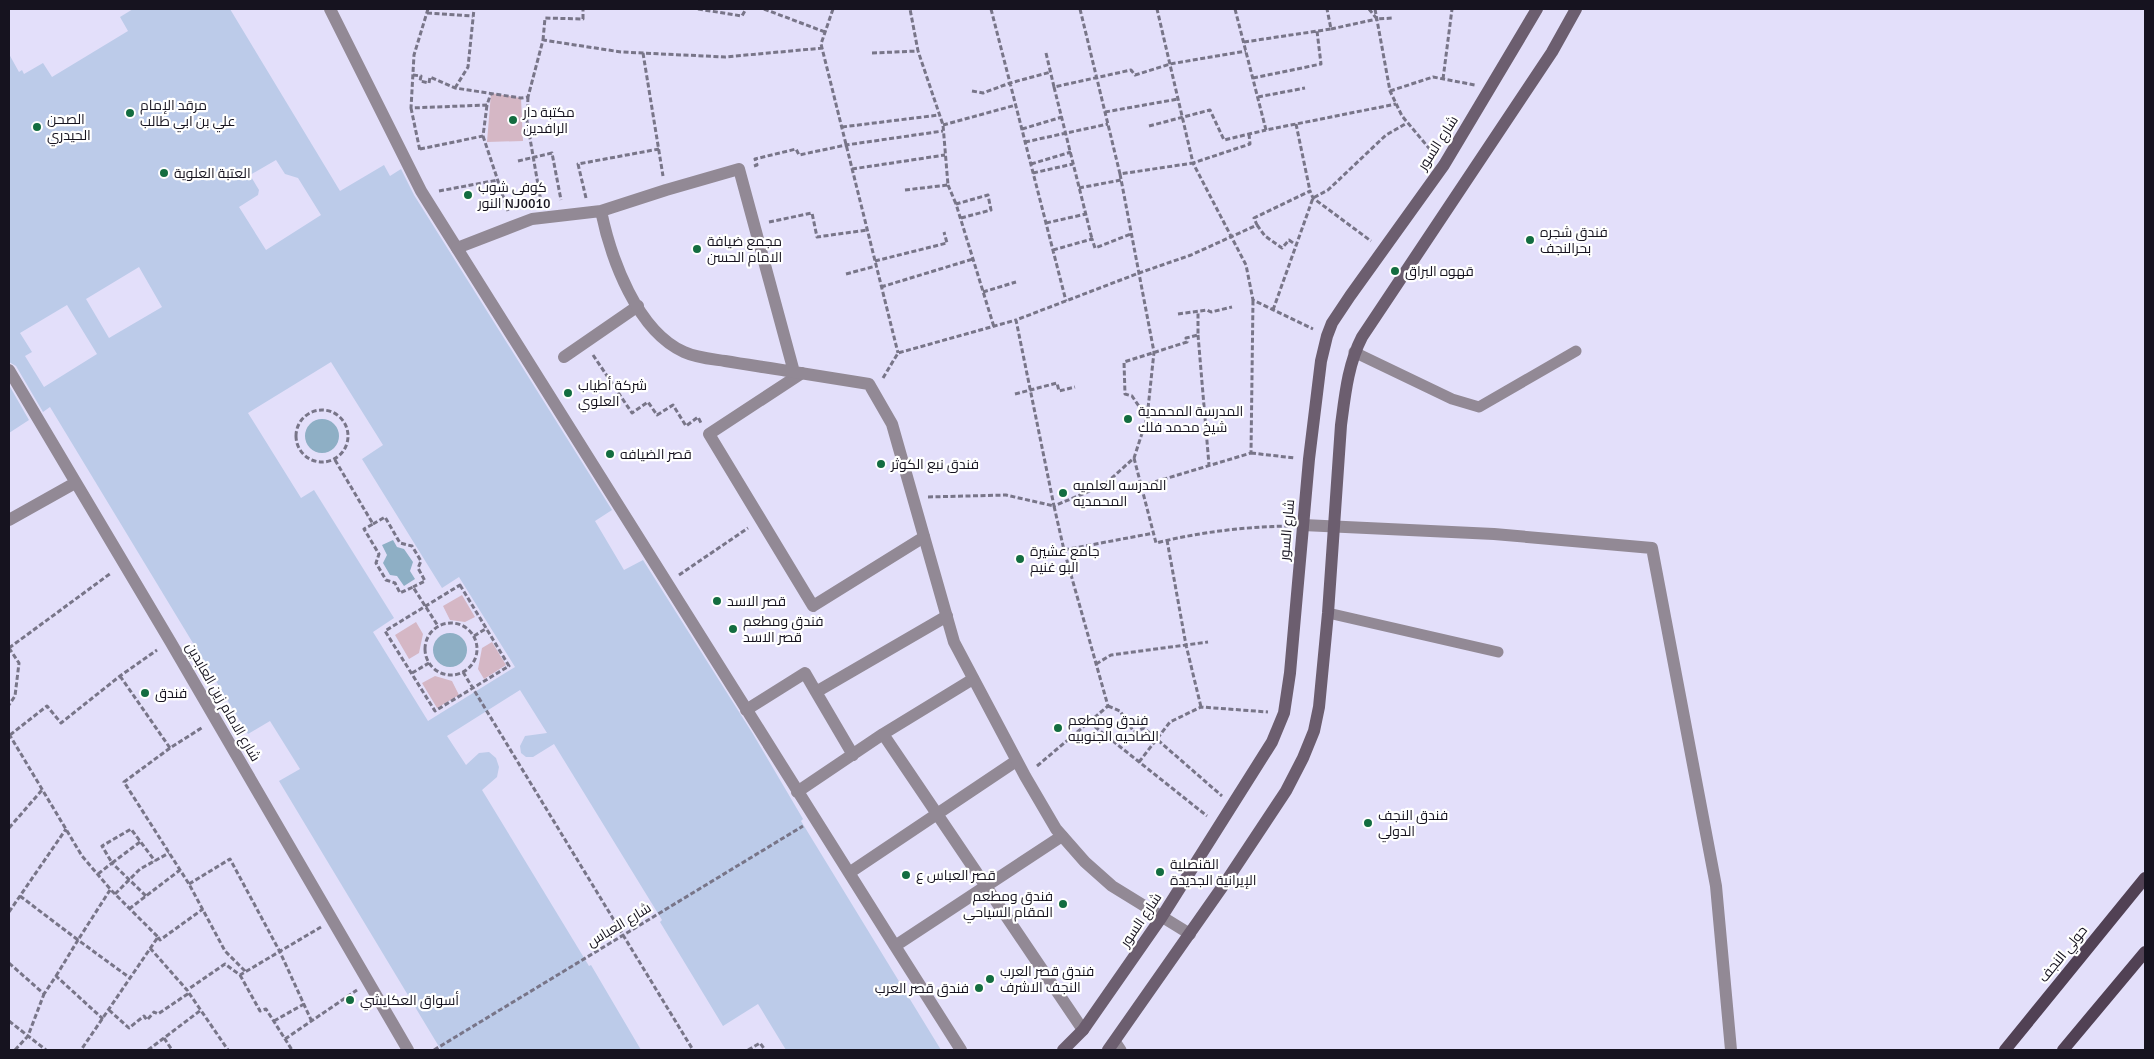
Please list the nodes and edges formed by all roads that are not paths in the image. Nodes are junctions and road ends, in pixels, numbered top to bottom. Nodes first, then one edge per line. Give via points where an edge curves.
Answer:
1 (330, 9) edge
2 (1537, 9) edge
3 (1576, 9) edge
4 (596, 212) junction
5 (457, 248) junction
6 (638, 306) junction
7 (1576, 351) dead end
8 (1354, 352) junction
9 (564, 357) dead end
10 (9, 370) edge
11 (798, 373) junction
12 (75, 483) junction
13 (9, 520) edge
14 (1303, 525) junction
15 (1334, 527) junction
16 (924, 537) junction
17 (1328, 613) junction
18 (947, 616) junction
19 (1498, 652) dead end
20 (973, 679) junction
21 (816, 692) junction
22 (746, 710) junction
23 (883, 734) junction
24 (853, 755) junction
25 (1016, 761) junction
26 (797, 792) junction
27 (937, 814) junction
28 (1062, 836) junction
29 (849, 873) junction
30 (2145, 878) edge
31 (986, 886) junction
32 (1161, 918) junction
33 (1190, 934) junction
34 (894, 946) junction
35 (2145, 952) edge
36 (1083, 1030) junction
37 (1115, 1047) edge
38 (408, 1050) edge
39 (961, 1050) edge
40 (1063, 1050) edge
41 (1731, 1050) edge
42 (2005, 1050) edge
43 (2063, 1050) edge

1 - 5 street via 402,158
2 - 14 main road, شارع السور via 1444,165 1336,316 1321,361
3 - 8 main road via 1552,52
4 - 5 street via 532,219
4 - 6 street via 606,230 620,272
4 - 11 street via 738,169
5 - 22 street
6 - 9 street
6 - 11 street via 661,337 686,353
7 - 8 lane via 1479,407 1452,399
8 - 15 main road via 1344,396
10 - 12 street, شارع الامام زين العابدين
11 - 16 street via 869,384 892,424
11 - 16 street via 709,434 814,606
12 - 13 street
12 - 38 street, شارع الامام زين العابدين
14 - 15 street
14 - 32 main road, شارع السور via 1284,713 1272,742
15 - 17 main road
15 - 41 street via 1494,534 1652,548 1716,886
16 - 18 street
17 - 19 lane
17 - 33 main road via 1319,707 1303,758 1286,791
18 - 20 street via 954,642
18 - 21 street
20 - 23 street
20 - 25 street
21 - 22 street via 805,674
21 - 24 street
22 - 26 street
23 - 24 street
23 - 27 street
24 - 26 street
25 - 27 street
25 - 28 street
26 - 29 street
27 - 29 street
27 - 31 street
28 - 31 street
28 - 32 street via 1112,886
29 - 34 street
30 - 42 main road, حولي النجف
31 - 34 street
31 - 36 street
32 - 33 street
32 - 36 main road, شارع السور
33 - 37 main road
34 - 39 street
35 - 43 main road
36 - 40 main road, شارع السور

